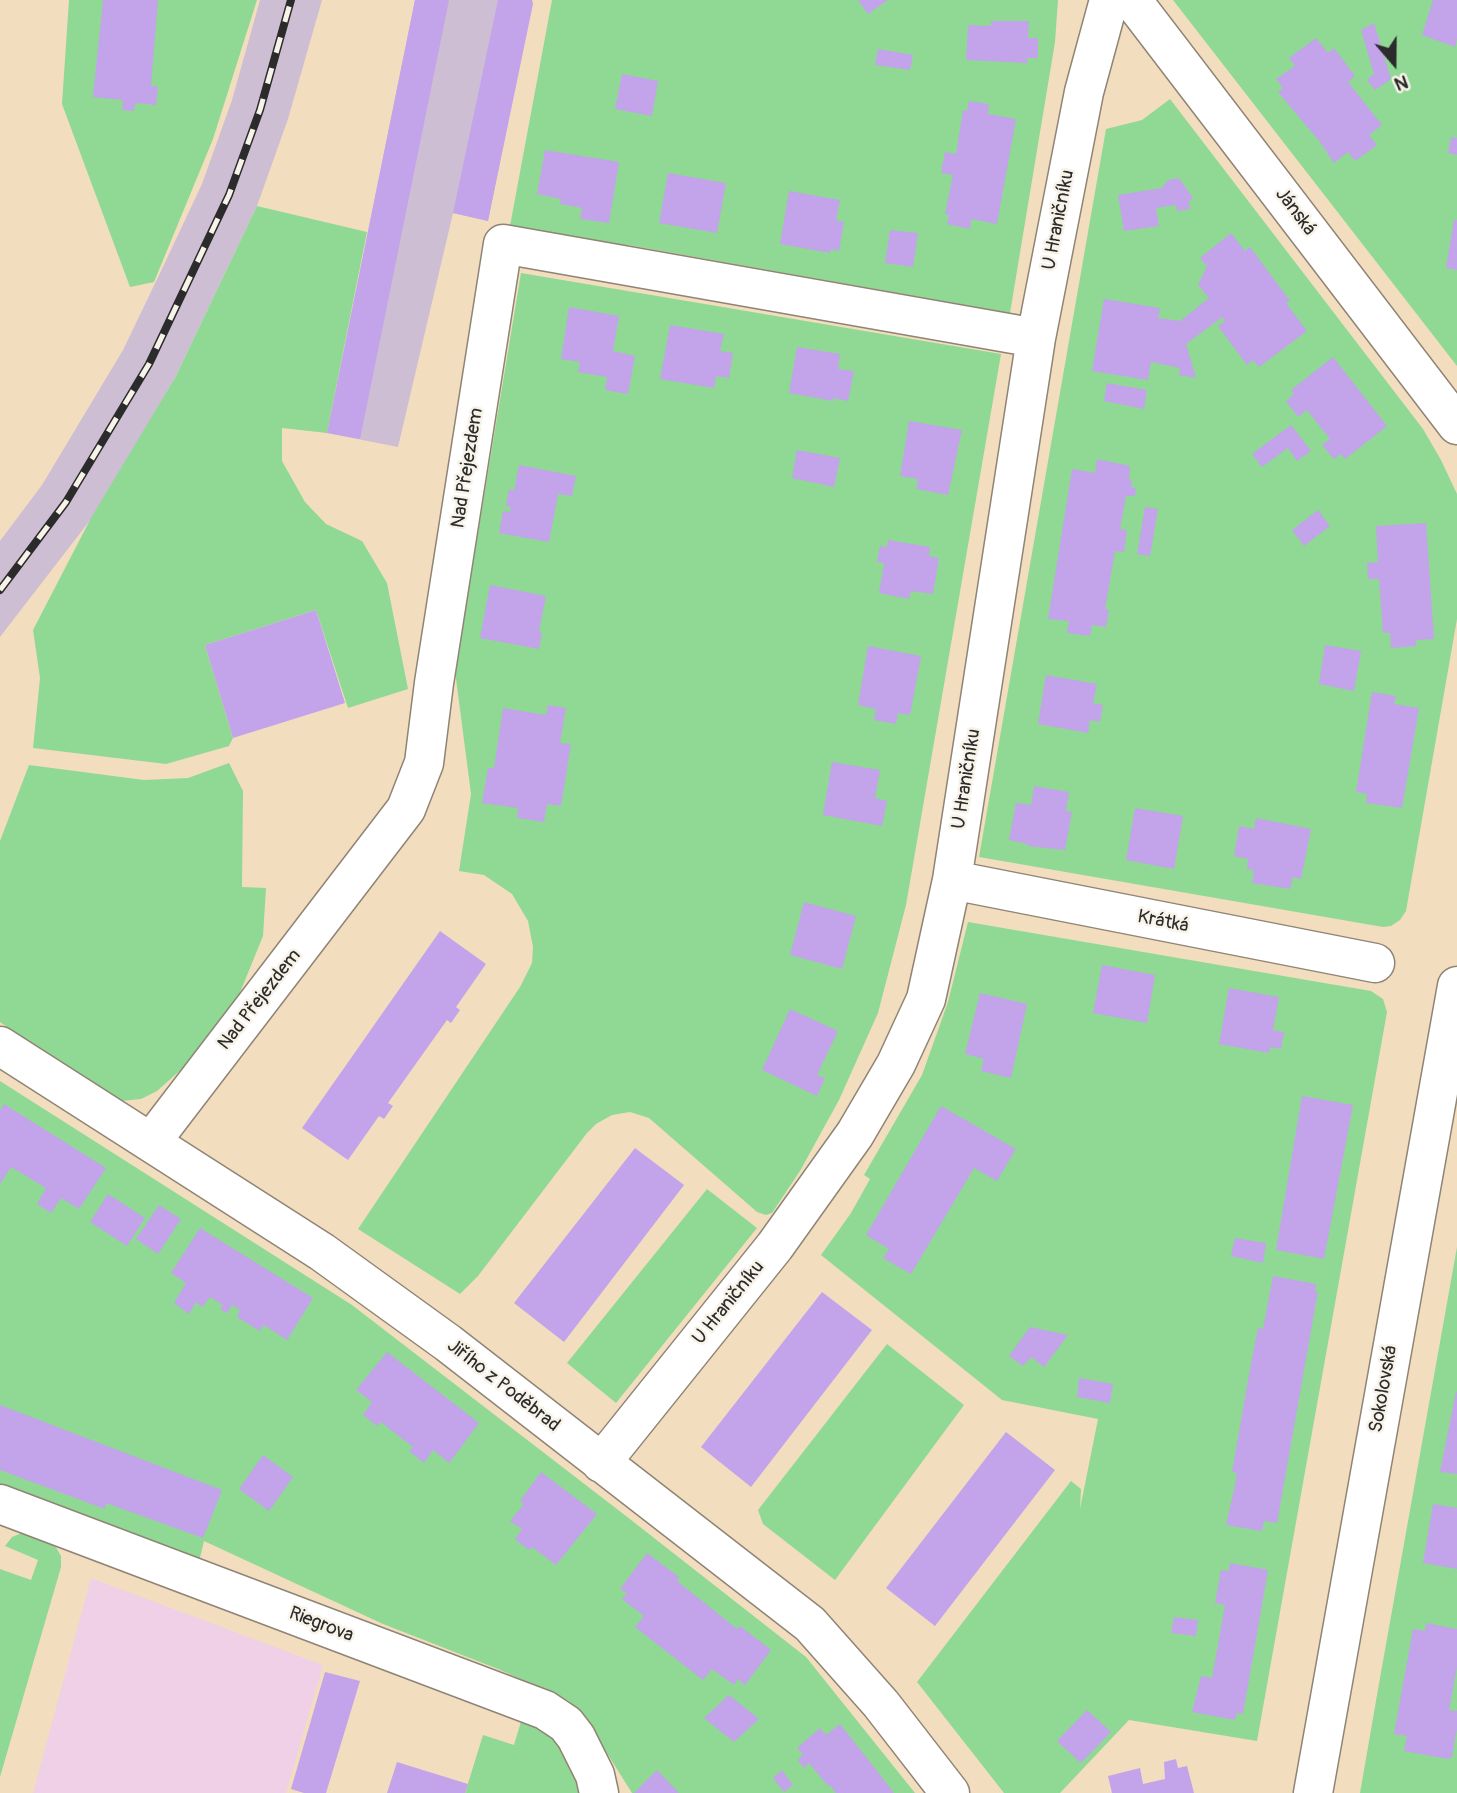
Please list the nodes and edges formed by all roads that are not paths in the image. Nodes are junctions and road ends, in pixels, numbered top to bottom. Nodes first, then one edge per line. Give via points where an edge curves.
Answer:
1 (1109, 0) edge
2 (1132, 0) edge
3 (1036, 338) junction
4 (1457, 425) edge
5 (952, 880) junction
6 (1375, 963) dead end
7 (1457, 986) edge
8 (0, 1046) edge
9 (151, 1142) junction
10 (601, 1463) junction
11 (0, 1504) edge
12 (599, 1793) edge
13 (950, 1793) edge
14 (1313, 1793) edge

1 - 3 street, U Hraničníku via 1084,92
2 - 4 street, Jánská
3 - 5 street, U Hraničníku
3 - 9 street, Nad Přejezdem via 503,244 424,763 407,809
5 - 6 street, Krátká
5 - 10 street, U Hraničníku via 926,999 896,1064 855,1134 775,1246
7 - 14 street, Sokolovská
8 - 9 street, Jiřího z Poděbrad
9 - 10 street, Jiřího z Poděbrad via 342,1266
10 - 13 street, Jiřího z Poděbrad via 810,1624 881,1704
11 - 12 street, Riegrova via 545,1710 576,1737

